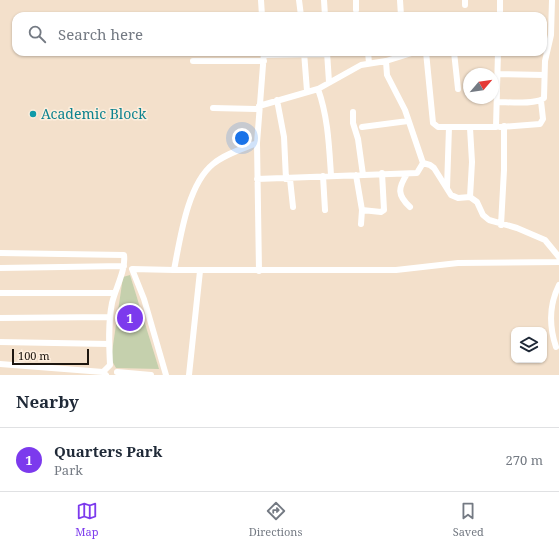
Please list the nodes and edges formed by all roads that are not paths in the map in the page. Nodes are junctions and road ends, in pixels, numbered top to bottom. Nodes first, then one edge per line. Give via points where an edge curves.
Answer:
1 (261, 0) edge
2 (299, 0) edge
3 (324, 0) edge
4 (356, 0) edge
5 (400, 0) edge
6 (500, 0) edge
7 (552, 0) edge
8 (356, 10) dead end
9 (262, 12) edge
10 (300, 12) edge
11 (325, 12) edge
12 (401, 12) edge
13 (500, 12) edge
14 (547, 47) edge
15 (264, 56) edge
16 (304, 56) edge
17 (327, 56) edge
18 (368, 56) edge
19 (397, 56) edge
20 (426, 56) edge
21 (454, 56) edge
22 (498, 56) edge
23 (546, 56) edge
24 (193, 61) dead end
25 (386, 61) junction
26 (369, 63) junction
27 (498, 68) edge
28 (499, 74) edge
29 (544, 75) junction
30 (329, 82) junction
31 (318, 89) junction
32 (458, 89) dead end
33 (307, 91) junction
34 (277, 100) junction
35 (541, 101) junction
36 (499, 102) edge
37 (497, 104) edge
38 (213, 108) dead end
39 (259, 108) junction
40 (353, 112) dead end
41 (408, 121) junction
42 (504, 126) junction
43 (362, 127) dead end
44 (449, 127) junction
45 (496, 127) junction
46 (470, 128) junction
47 (257, 143) junction
48 (423, 163) junction
49 (382, 173) junction
50 (407, 174) junction
51 (331, 175) junction
52 (360, 175) junction
53 (323, 176) junction
54 (257, 179) junction
55 (288, 179) junction
56 (447, 188) junction
57 (470, 197) junction
58 (293, 207) dead end
59 (410, 207) dead end
60 (325, 210) dead end
61 (362, 210) junction
62 (361, 224) dead end
63 (501, 225) junction
64 (0, 253) edge
65 (559, 257) edge
66 (559, 262) edge
67 (0, 268) edge
68 (123, 268) junction
69 (132, 269) junction
70 (174, 270) junction
71 (200, 271) junction
72 (260, 271) junction
73 (559, 285) edge
74 (0, 293) edge
75 (115, 293) junction
76 (0, 318) edge
77 (110, 318) junction
78 (0, 342) edge
79 (109, 344) junction
80 (556, 347) dead end
81 (0, 364) edge
82 (110, 365) junction
83 (104, 374) edge
84 (116, 374) edge
85 (151, 375) edge
86 (166, 375) edge
87 (189, 375) edge

1 - 9 street
2 - 10 street
3 - 11 street
4 - 8 street
5 - 12 street
6 - 13 street
7 - 14 street
15 - 24 street
15 - 39 street
16 - 33 street
17 - 30 street
18 - 26 street
19 - 25 street
20 - 44 street via 433,123 438,127
21 - 32 street
22 - 27 street
23 - 29 street
25 - 26 street
25 - 41 street via 387,75
26 - 30 street
28 - 29 street
29 - 35 street via 545,92
30 - 31 street
31 - 33 street
31 - 51 street via 329,130
33 - 34 street
34 - 39 street
34 - 55 street
35 - 36 street
35 - 42 street via 540,124
37 - 45 street
38 - 39 street
39 - 47 street
40 - 52 street
41 - 43 street
41 - 48 street
42 - 45 street
42 - 63 street
44 - 46 street
44 - 56 street
45 - 46 street
46 - 57 street
47 - 54 street
47 - 70 street via 226,155 212,165 200,181 185,214
48 - 50 street via 417,173
48 - 56 street via 434,168
49 - 50 street
49 - 52 street
49 - 61 street via 384,210
50 - 59 street via 401,184 400,193 402,200
51 - 52 street
51 - 53 street
52 - 61 street
53 - 55 street
53 - 60 street
54 - 55 street
54 - 72 street
55 - 58 street
56 - 57 street via 451,196
57 - 63 street via 477,202 483,215
61 - 62 street
63 - 65 street via 518,228 544,240
64 - 68 street via 121,253 124,254
66 - 72 street via 458,263 396,270
67 - 68 street
68 - 69 street
68 - 75 street
69 - 70 street
69 - 86 street via 144,299
70 - 71 street
71 - 72 street
71 - 87 street
73 - 80 street via 551,318 552,336
74 - 75 street
75 - 77 street
76 - 77 street
77 - 79 street
78 - 79 street
79 - 82 street
81 - 83 street
82 - 83 street
82 - 84 street
84 - 85 street

